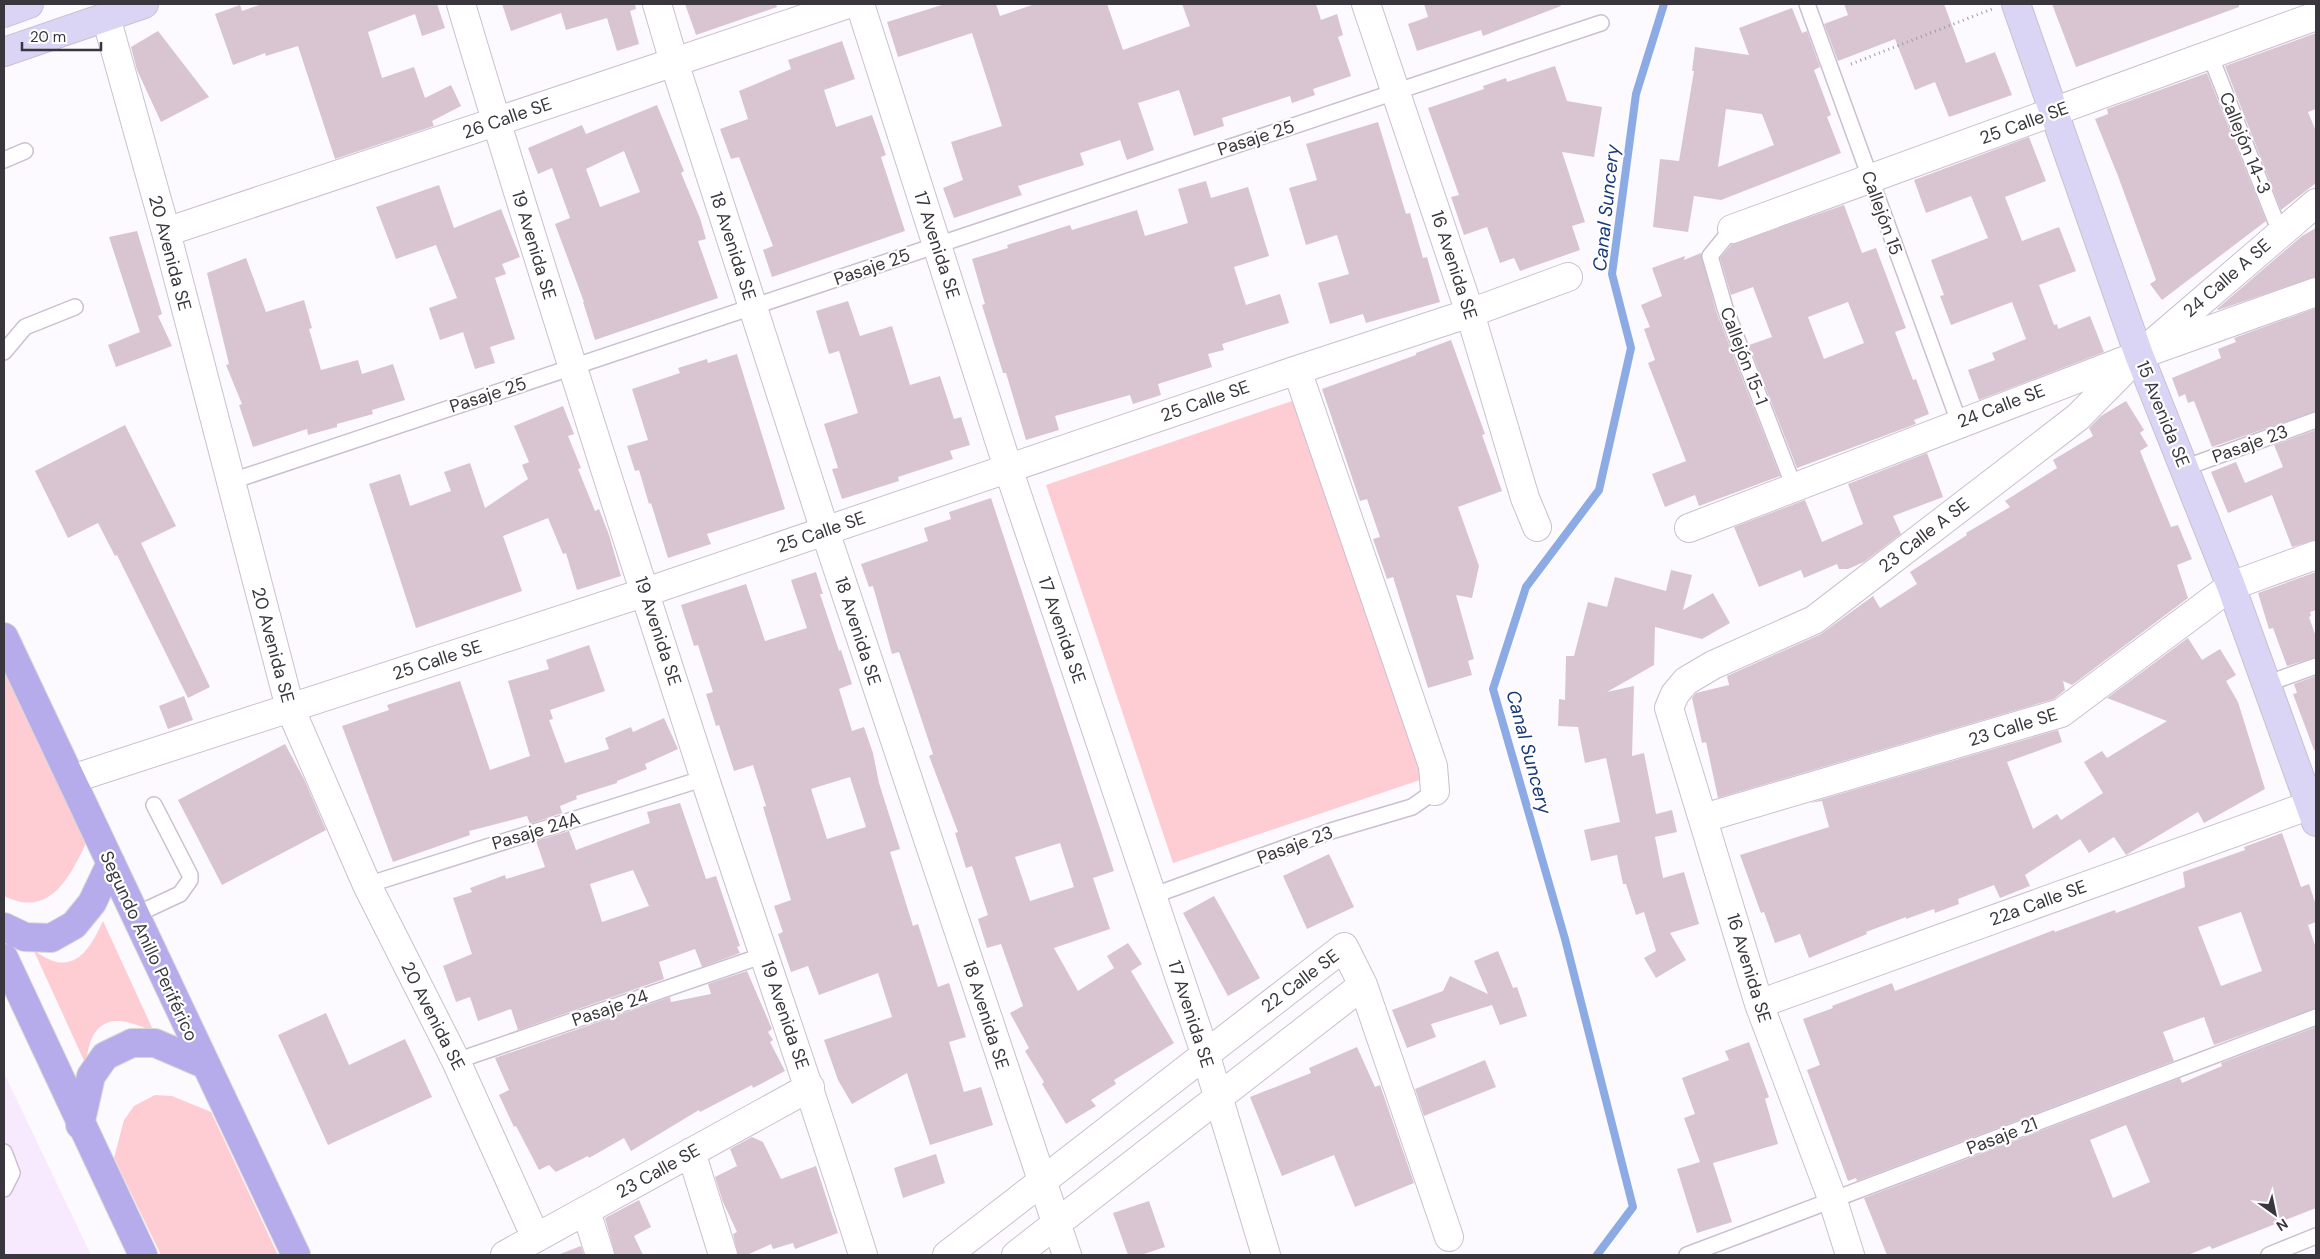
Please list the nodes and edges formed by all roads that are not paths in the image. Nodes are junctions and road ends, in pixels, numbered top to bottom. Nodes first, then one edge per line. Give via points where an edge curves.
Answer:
1 (29, 4) edge
2 (144, 4) edge
3 (461, 4) edge
4 (657, 4) edge
5 (848, 4) edge
6 (860, 4) edge
7 (1366, 4) edge
8 (1807, 4) edge
9 (2007, 5) edge
10 (4, 13) edge
11 (2316, 16) edge
12 (106, 17) junction
13 (1601, 23) dead end
14 (4, 52) edge
15 (2210, 55) junction
16 (674, 62) junction
17 (1395, 92) junction
18 (2054, 112) junction
19 (496, 122) junction
20 (25, 151) dead end
21 (4, 160) edge
22 (1870, 179) junction
23 (2316, 203) edge
24 (1732, 229) joint
25 (166, 232) junction
26 (2280, 232) junction
27 (938, 245) junction
28 (1568, 277) dead end
29 (2316, 292) edge
30 (75, 307) dead end
31 (753, 307) junction
32 (1470, 313) junction
33 (4, 352) edge
34 (2140, 354) junction
35 (572, 367) junction
36 (1297, 370) junction
37 (2316, 420) edge
38 (1959, 422) junction
39 (1008, 468) junction
40 (2184, 468) junction
41 (229, 482) junction
42 (1794, 487) junction
43 (1537, 527) dead end
44 (1689, 528) dead end
45 (825, 531) junction
46 (2316, 555) edge
47 (2231, 586) junction
48 (646, 592) junction
49 (4, 637) edge
50 (2316, 666) edge
51 (1686, 681) joint
52 (2266, 684) junction
53 (290, 708) junction
54 (705, 778) junction
55 (72, 779) junction
56 (1435, 792) joint
57 (154, 805) dead end
58 (2314, 810) edge
59 (1704, 818) junction
60 (111, 864) junction
61 (367, 885) junction
62 (1152, 896) junction
63 (135, 915) junction
64 (4, 927) edge
65 (764, 955) junction
66 (4, 958) edge
67 (1363, 985) junction
68 (1759, 1004) junction
69 (2316, 1017) edge
70 (1205, 1053) junction
71 (456, 1061) junction
72 (204, 1064) junction
73 (810, 1087) junction
74 (1219, 1099) junction
75 (80, 1124) junction
76 (4, 1152) edge
77 (691, 1152) junction
78 (1042, 1182) junction
79 (4, 1189) edge
80 (1833, 1201) junction
81 (586, 1211) junction
82 (1057, 1223) junction
83 (2316, 1236) edge
84 (1449, 1237) dead end
85 (536, 1238) junction
86 (143, 1255) edge
87 (296, 1255) edge
88 (505, 1255) edge
89 (600, 1255) edge
90 (723, 1255) edge
91 (863, 1255) edge
92 (947, 1255) edge
93 (1016, 1255) edge
94 (1067, 1255) edge
95 (1266, 1255) edge
96 (1687, 1255) edge
97 (1850, 1255) edge
98 (2269, 1255) edge

1 - 10 street
2 - 12 street
3 - 19 street, 19 Avenida SE
4 - 16 street, 18 Avenida SE
5 - 16 street, 26 Calle SE
6 - 27 street, 17 Avenida SE
7 - 17 street, 16 Avenida SE
8 - 22 lane, Callejón 15
9 - 18 street, 15 Avenida SE
11 - 15 street, 25 Calle SE
12 - 14 street
12 - 25 street, 20 Avenida SE
13 - 17 lane, Pasaje 25
15 - 18 street, 25 Calle SE
15 - 26 lane, Callejón 14-3
16 - 19 street, 26 Calle SE
16 - 31 street, 18 Avenida SE
17 - 27 lane, Pasaje 25
17 - 32 street, 16 Avenida SE
18 - 22 street, 25 Calle SE
18 - 34 street, 15 Avenida SE
19 - 25 street, 26 Calle SE
19 - 35 street, 19 Avenida SE
20 - 21 lane
22 - 24 street, 25 Calle SE
22 - 38 lane, Callejón 15
23 - 26 street, 24 Calle A SE
24 - 42 lane, Callejón 15-1 via 1710,256 1724,308
25 - 41 street, 20 Avenida SE
26 - 34 street, 24 Calle A SE
27 - 31 lane, Pasaje 25
27 - 39 street, 17 Avenida SE
28 - 32 street, 25 Calle SE
29 - 34 street, 24 Calle SE
30 - 33 lane via 25,327
31 - 35 lane, Pasaje 25
31 - 45 street, 18 Avenida SE
32 - 36 street, 25 Calle SE
32 - 43 street, 16 Avenida SE via 1525,498
34 - 38 street, 24 Calle SE
34 - 40 street, 15 Avenida SE
34 - 51 street, 23 Calle A SE via 2078,417 1814,620 1713,665
35 - 41 lane, Pasaje 25
35 - 48 street, 19 Avenida SE
36 - 39 street, 25 Calle SE
36 - 56 street via 1433,766
37 - 40 lane, Pasaje 23
38 - 42 street, 24 Calle SE
39 - 45 street, 25 Calle SE
39 - 62 street, 17 Avenida SE
40 - 47 street, 15 Avenida SE
41 - 53 street, 20 Avenida SE
42 - 44 street, 24 Calle SE
45 - 48 street, 25 Calle SE
45 - 78 street, 18 Avenida SE
46 - 47 street, 23 Calle SE
47 - 52 street, 15 Avenida SE
47 - 59 street, 23 Calle SE via 2061,713
48 - 53 street, 25 Calle SE
48 - 54 street, 19 Avenida SE
49 - 55 main road, Segundo Anillo Periférico
50 - 52 lane
51 - 59 street, 16 Avenida SE via 1669,708
52 - 58 street, 15 Avenida SE
53 - 55 street, 25 Calle SE
53 - 61 street, 20 Avenida SE
54 - 61 lane, Pasaje 24A
54 - 65 street, 19 Avenida SE
55 - 60 main road, Segundo Anillo Periférico
56 - 62 lane, Pasaje 23 via 1412,807 1331,831
57 - 63 lane via 190,880 180,894
58 - 68 street, 22a Calle SE
59 - 68 street, 16 Avenida SE
60 - 63 main road, Segundo Anillo Periférico
60 - 64 main road via 92,903 74,925 51,938 25,938
61 - 71 street, 20 Avenida SE
62 - 70 street, 17 Avenida SE
63 - 72 main road, Segundo Anillo Periférico
65 - 71 lane, Pasaje 24
65 - 73 street, 19 Avenida SE
66 - 75 main road
67 - 70 street, 22 Calle SE via 1344,947
67 - 74 street
67 - 84 street
68 - 80 street, 16 Avenida SE
69 - 80 lane, Pasaje 21
70 - 74 street, 17 Avenida SE
70 - 78 street, 22 Calle SE
71 - 85 street, 20 Avenida SE
72 - 75 main road via 155,1043 132,1043 104,1056 92,1076
72 - 87 main road, Segundo Anillo Periférico
73 - 77 street, 23 Calle SE
73 - 91 street, 19 Avenida SE
74 - 82 street
74 - 95 street, 17 Avenida SE
75 - 86 main road
76 - 79 lane via 12,1173
77 - 81 street, 23 Calle SE
77 - 90 street
78 - 82 street, 18 Avenida SE
78 - 92 street, 22 Calle SE
80 - 96 lane, Pasaje 21
80 - 97 street, 16 Avenida SE
81 - 85 street, 23 Calle SE
81 - 89 street
82 - 93 street
82 - 94 street, 18 Avenida SE
83 - 98 lane
85 - 88 street, 23 Calle SE

